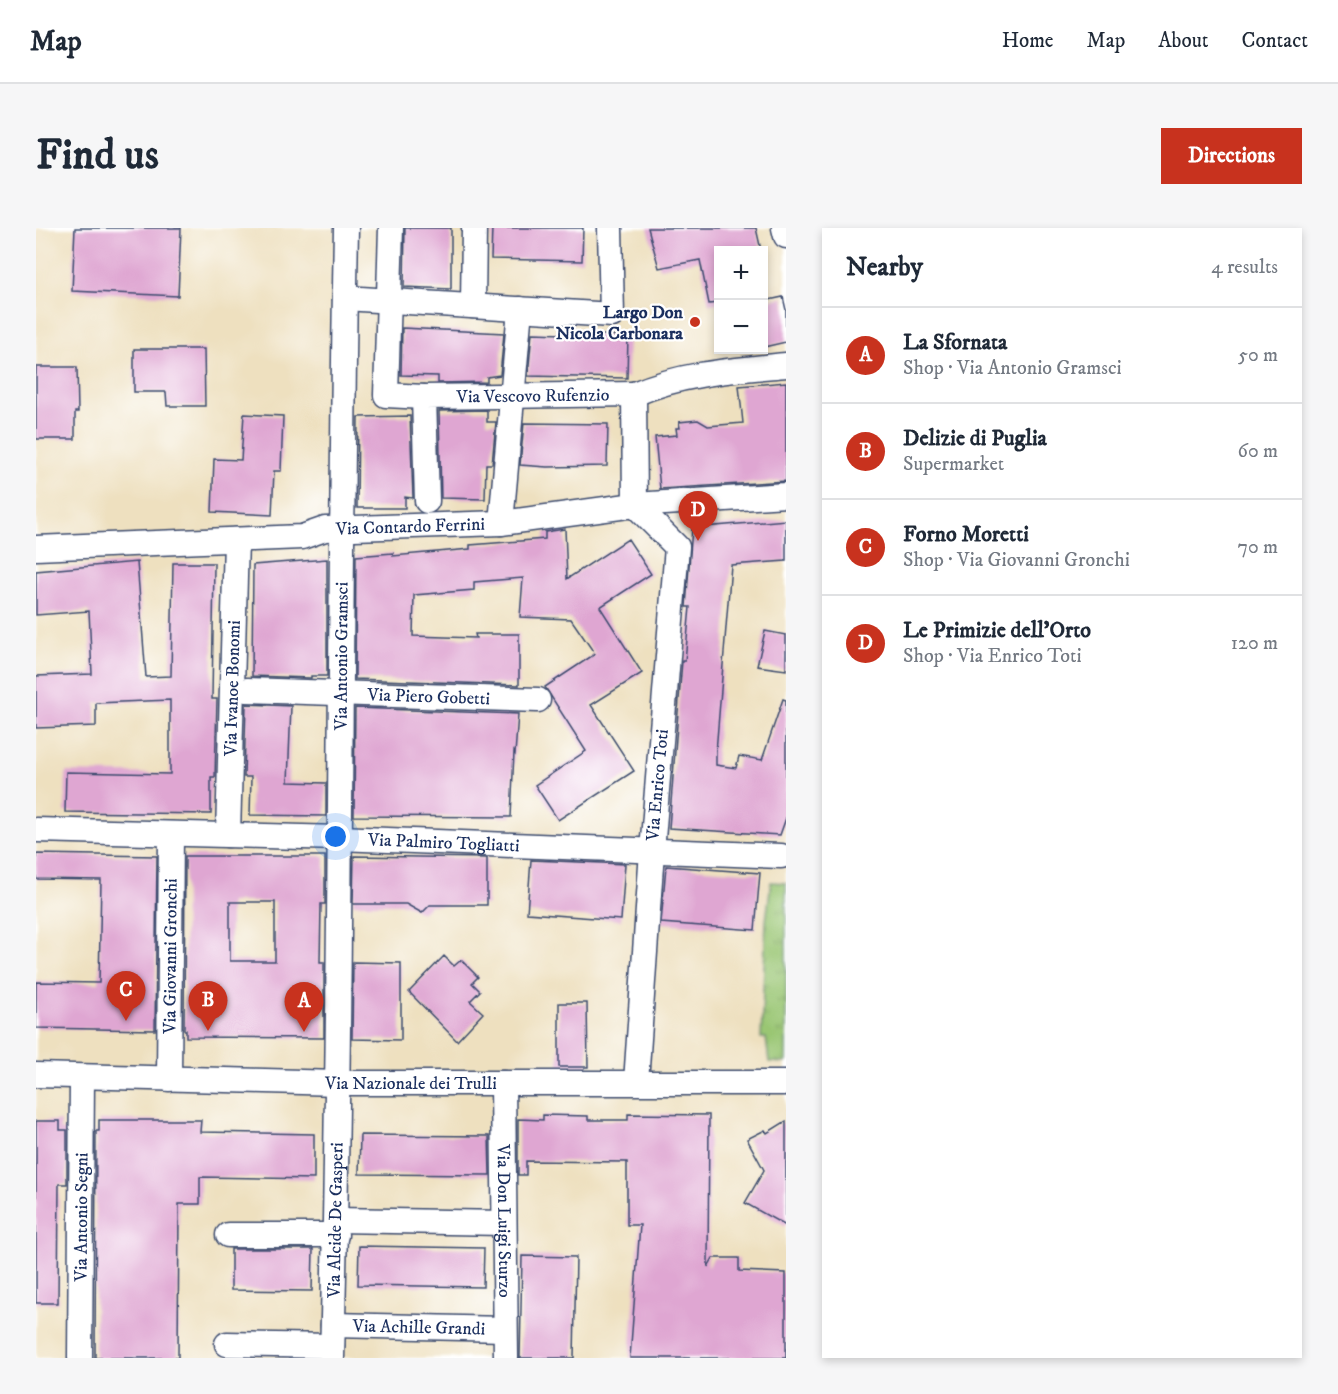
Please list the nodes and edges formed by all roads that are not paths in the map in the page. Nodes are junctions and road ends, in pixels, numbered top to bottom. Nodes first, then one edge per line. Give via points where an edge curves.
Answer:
1 (346, 228) edge
2 (391, 228) edge
3 (474, 228) edge
4 (610, 228) edge
5 (784, 228) edge
6 (786, 236) edge
7 (345, 298) junction
8 (389, 301) junction
9 (473, 306) junction
10 (520, 309) junction
11 (786, 365) edge
12 (634, 394) junction
13 (424, 397) junction
14 (512, 397) junction
15 (786, 495) edge
16 (427, 501) dead end
17 (635, 506) junction
18 (501, 522) junction
19 (341, 528) junction
20 (236, 540) junction
21 (36, 548) edge
22 (246, 690) dead end
23 (340, 693) junction
24 (538, 700) dead end
25 (36, 830) edge
26 (171, 834) junction
27 (228, 835) junction
28 (339, 838) junction
29 (652, 851) junction
30 (781, 856) dead end
31 (36, 1075) edge
32 (82, 1077) junction
33 (170, 1079) junction
34 (636, 1082) junction
35 (338, 1083) junction
36 (503, 1083) junction
37 (786, 1083) edge
38 (504, 1223) junction
39 (336, 1228) junction
40 (228, 1234) dead end
41 (505, 1329) junction
42 (332, 1343) edge
43 (227, 1344) dead end
44 (80, 1358) edge
45 (506, 1358) edge

1 - 7 street, Via Antonio Gramsci
2 - 8 street
3 - 9 street
4 - 10 street via 612,315
5 - 6 street
7 - 8 street
7 - 19 street, Via Antonio Gramsci
8 - 9 street
8 - 13 street via 386,395
9 - 10 street
10 - 14 street
11 - 12 street via 713,371
12 - 14 street, Via Vescovo Rufenzio
12 - 17 street, Via Vescovo Rufenzio
13 - 14 street, Via Vescovo Rufenzio
13 - 16 street
14 - 18 street
15 - 17 street, Via Contardo Ferrini
17 - 18 street, Via Contardo Ferrini
17 - 29 street, Via Enrico Toti via 677,547
18 - 19 street, Via Contardo Ferrini
19 - 20 street, Via Contardo Ferrini via 302,537
19 - 23 street, Via Antonio Gramsci
20 - 21 street, Via Contardo Ferrini
20 - 27 street, Via Ivanoe Bonomi
22 - 23 street, Via Piero Gobetti
23 - 24 street, Via Piero Gobetti
23 - 28 street, Via Antonio Gramsci
25 - 26 street, Via Palmiro Togliatti
26 - 27 street, Via Palmiro Togliatti
26 - 33 street, Via Giovanni Gronchi
27 - 28 street, Via Palmiro Togliatti
28 - 29 street, Via Palmiro Togliatti
28 - 35 street, Via Antonio Gramsci
29 - 30 street, Via Palmiro Togliatti
29 - 34 street, Via Enrico Toti
31 - 32 street, Via Nazionale dei Trulli
32 - 33 street, Via Nazionale dei Trulli
32 - 44 street, Via Antonio Segni
33 - 35 street, Via Nazionale dei Trulli
34 - 36 street, Via Nazionale dei Trulli
34 - 37 street, Via Nazionale dei Trulli
35 - 36 street, Via Nazionale dei Trulli
35 - 39 street, Via Alcide De Gasperi
36 - 38 street, Via Don Luigi Sturzo
38 - 39 street
38 - 41 street, Via Don Luigi Sturzo
39 - 40 street
39 - 42 street, Via Alcide De Gasperi
41 - 42 street, Via Achille Grandi
41 - 45 street, Via Don Luigi Sturzo
42 - 43 street, Via Achille Grandi

